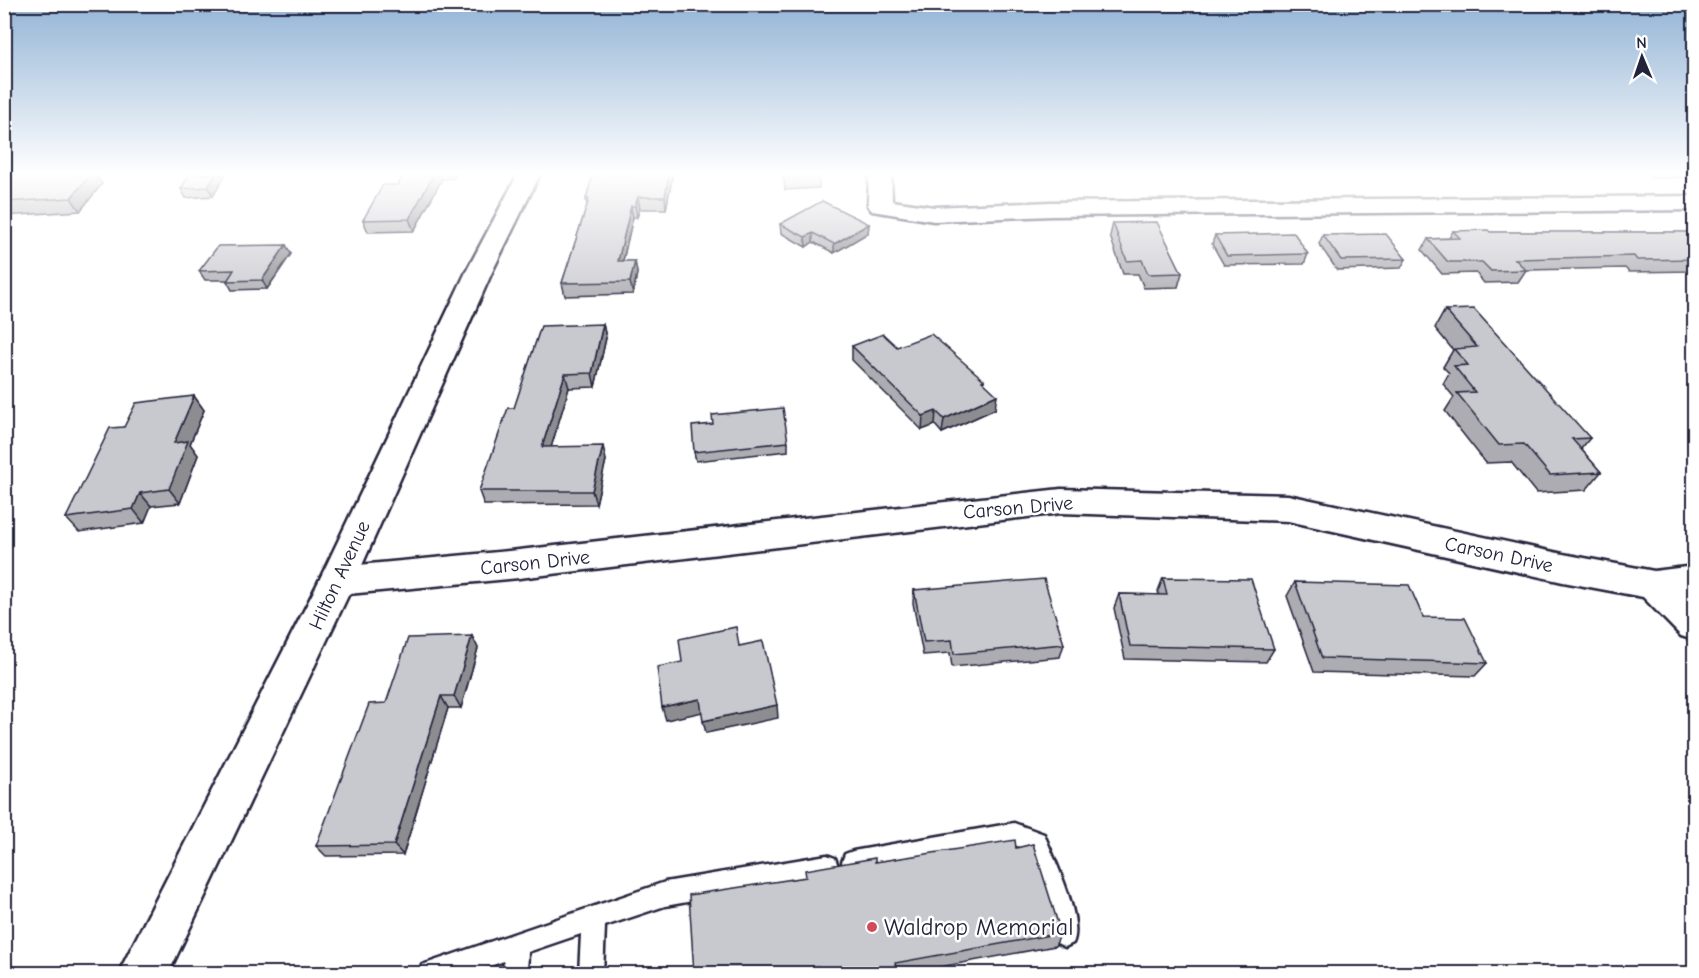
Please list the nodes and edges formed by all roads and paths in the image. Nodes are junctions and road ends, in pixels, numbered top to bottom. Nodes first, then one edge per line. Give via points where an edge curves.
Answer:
1 (506, 220) edge
2 (1695, 579) edge
3 (337, 581) junction
4 (1654, 585) junction
5 (1695, 625) edge
6 (593, 918) junction
7 (1065, 935) dead end
8 (518, 944) junction
9 (142, 974) edge
10 (431, 974) edge
11 (515, 974) edge
12 (591, 974) edge

1 - 3 street, Hilton Avenue
2 - 4 street, Carson Drive
3 - 4 street, Carson Drive via 519,564 1061,501 1288,508
3 - 9 street, Hilton Avenue
4 - 5 street
6 - 7 lane via 665,894 1014,834 1036,842 1062,913
6 - 8 lane
6 - 12 lane
8 - 10 lane
8 - 11 lane

